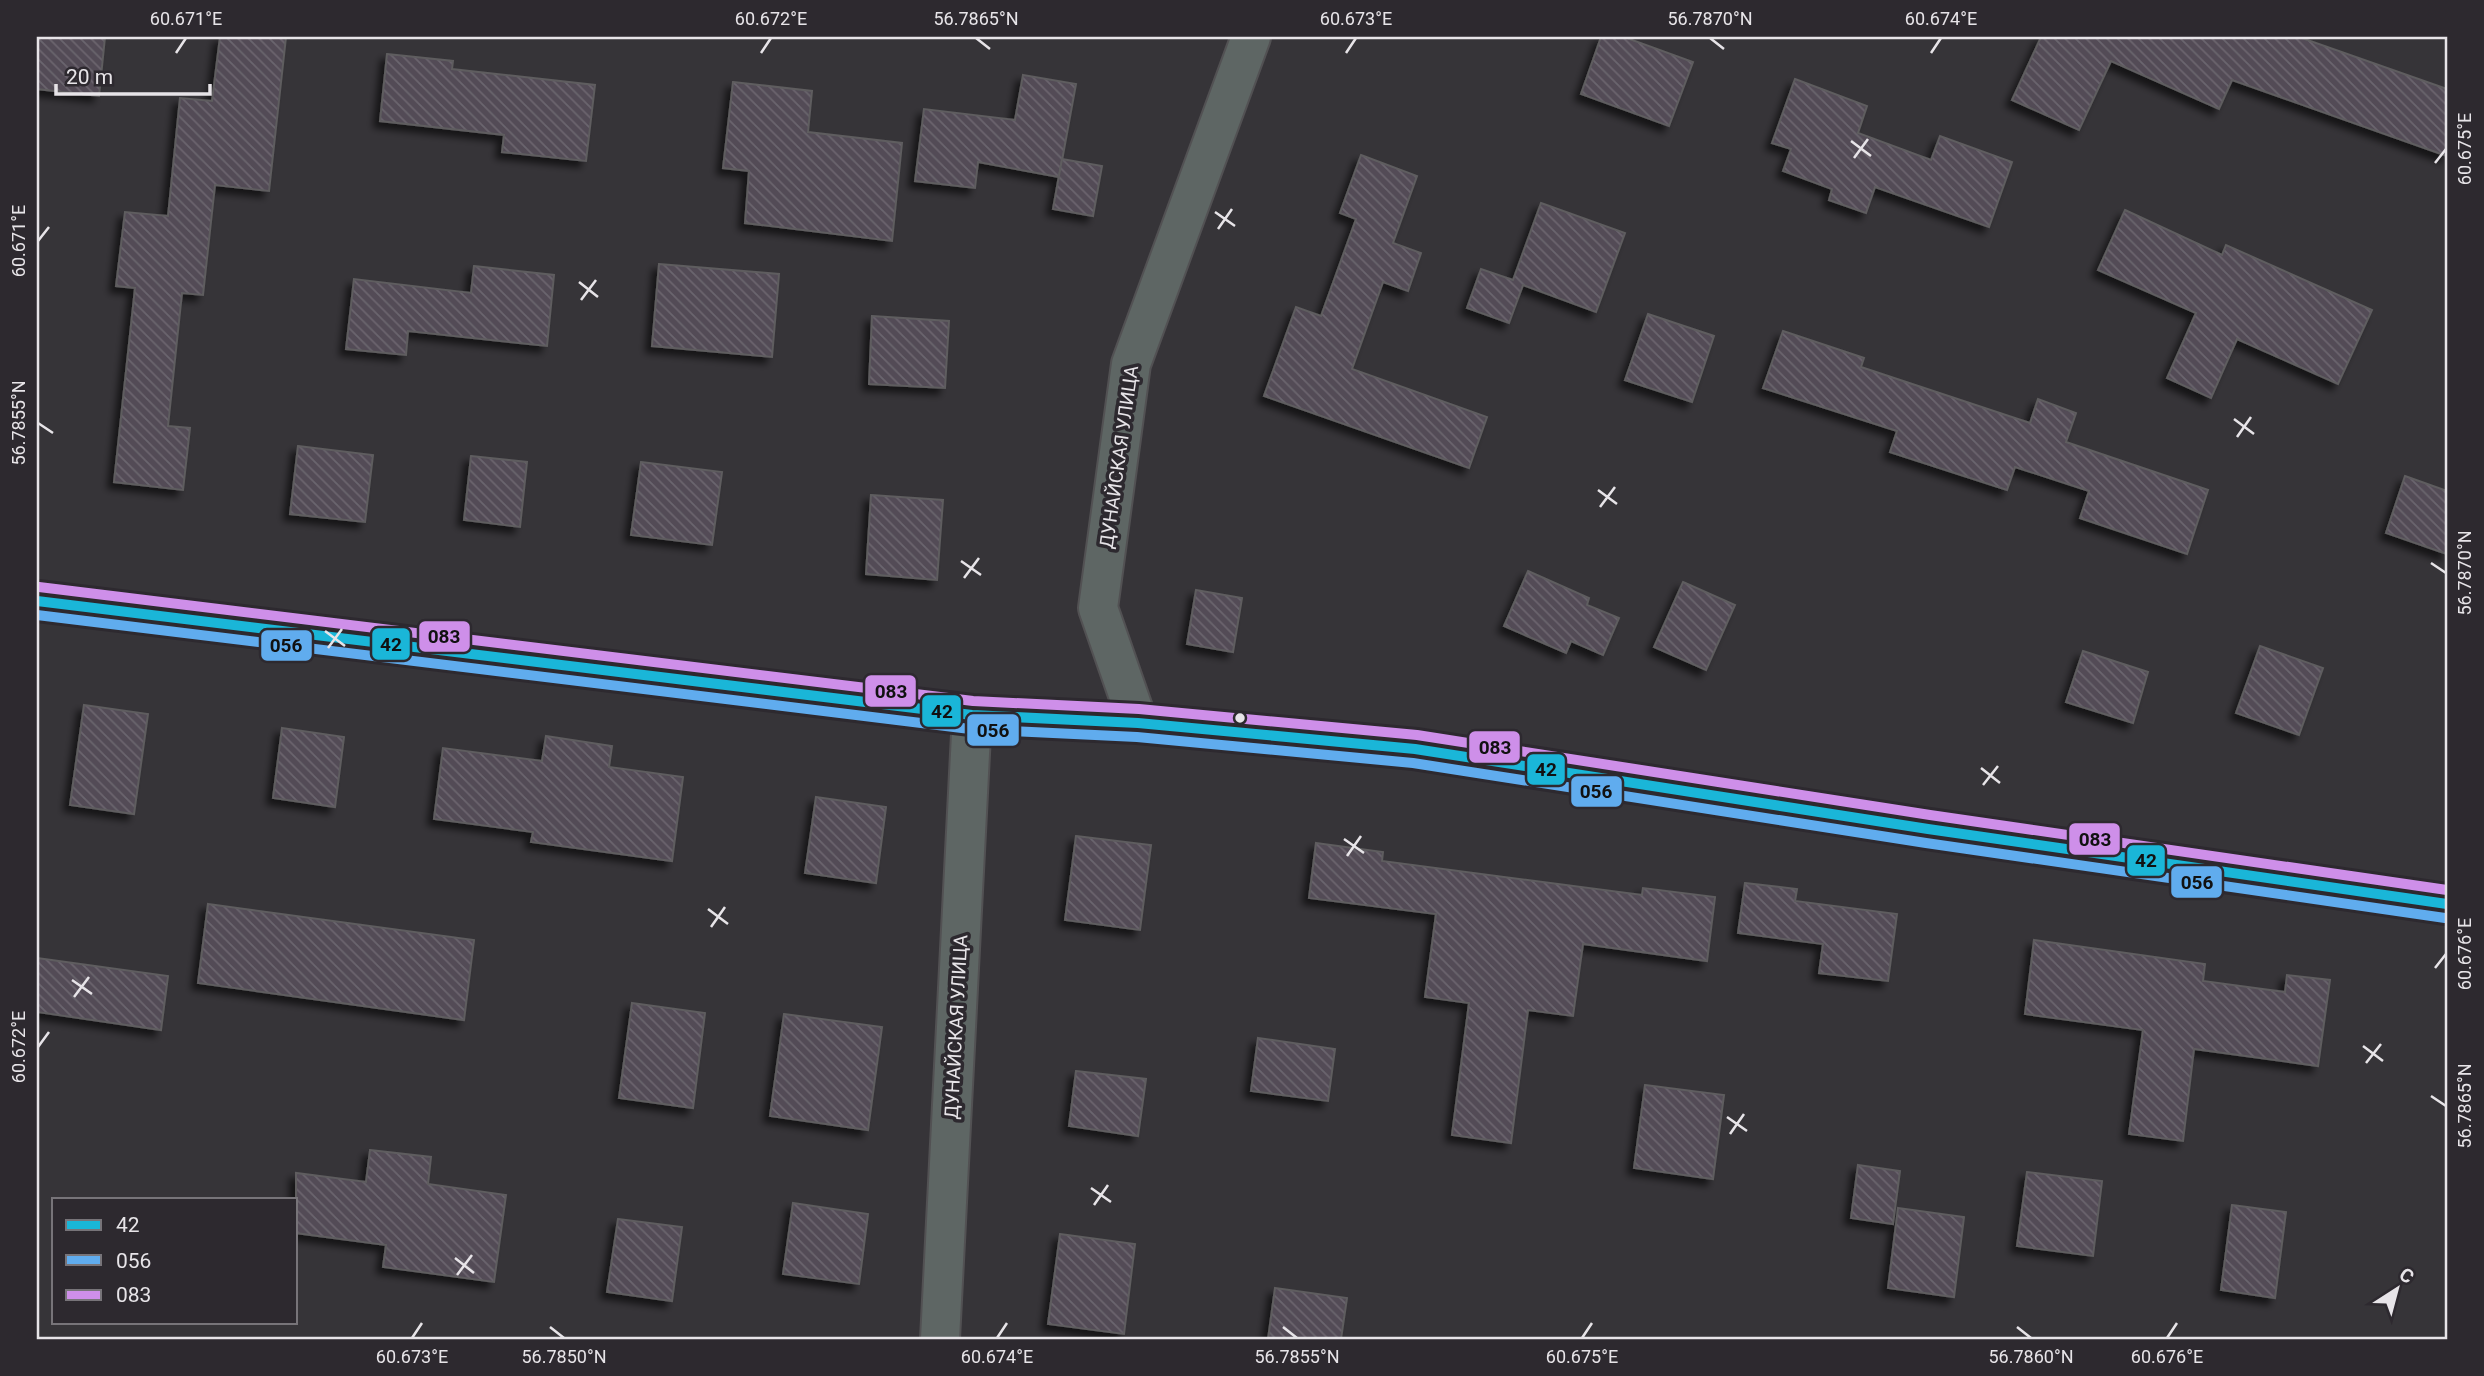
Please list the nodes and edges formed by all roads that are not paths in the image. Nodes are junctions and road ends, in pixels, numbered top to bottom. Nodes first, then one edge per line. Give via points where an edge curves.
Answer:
1 (1251, 37) edge
2 (37, 601) edge
3 (972, 715) junction
4 (1138, 723) junction
5 (2447, 904) edge
6 (940, 1339) edge

1 - 4 street, ДУНАЙСКАЯ УЛИЦА via 1131,364 1098,608
2 - 3 street
3 - 4 street
3 - 6 street, ДУНАЙСКАЯ УЛИЦА
4 - 5 street via 1415,749 1928,830

